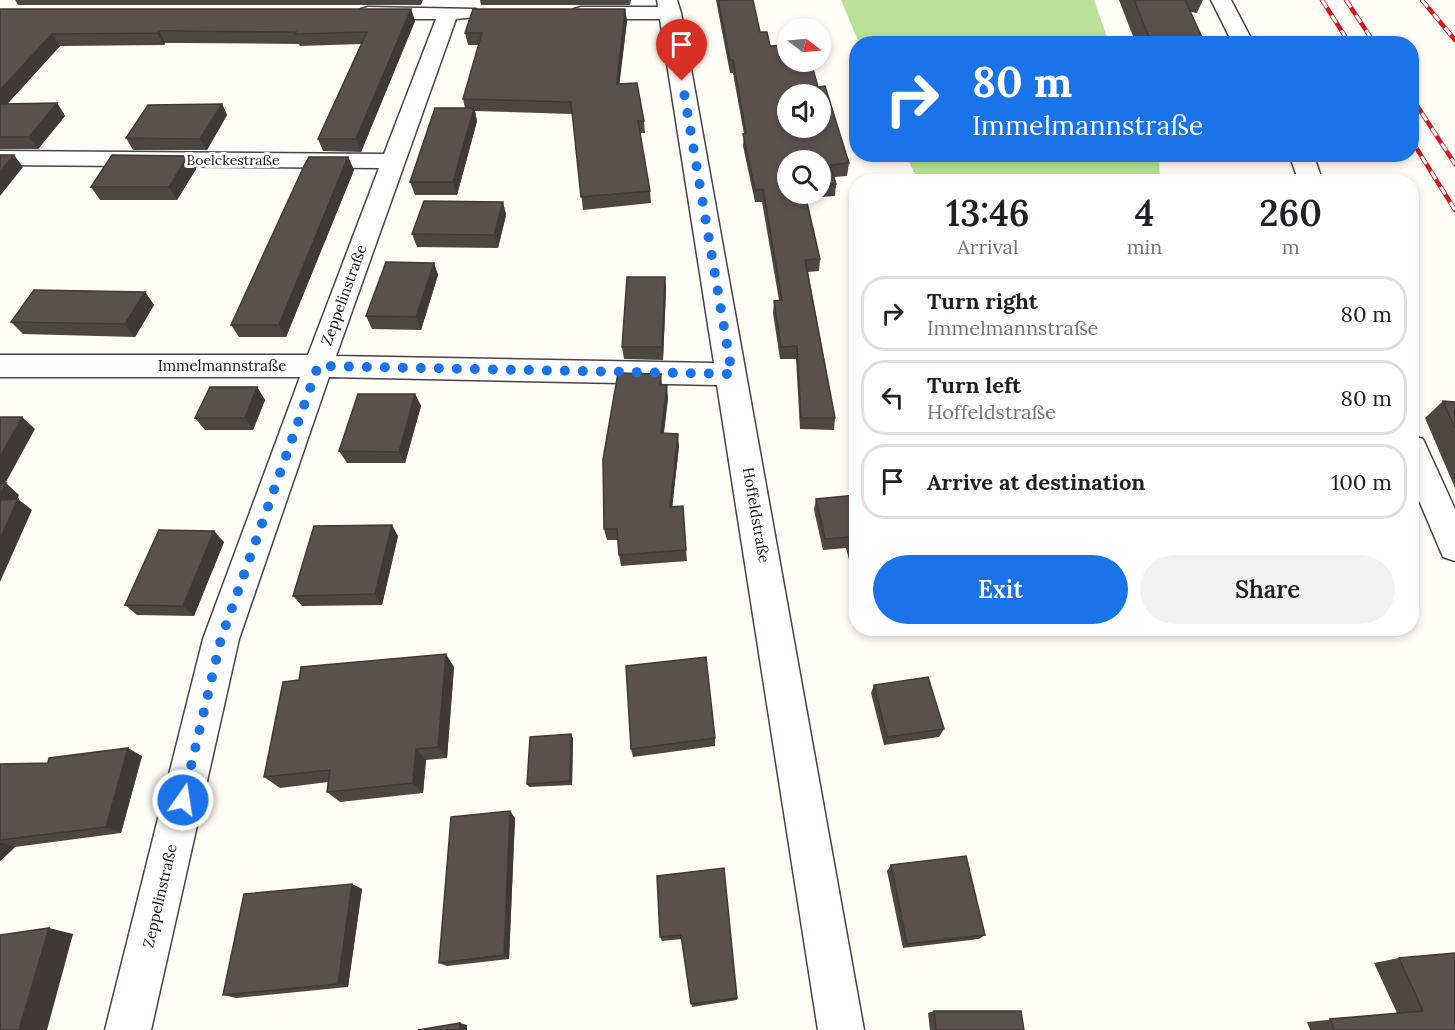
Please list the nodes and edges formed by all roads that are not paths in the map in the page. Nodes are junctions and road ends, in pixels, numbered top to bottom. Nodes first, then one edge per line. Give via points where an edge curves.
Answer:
1 (1221, 0) edge
2 (669, 7) edge
3 (354, 13) edge
4 (448, 13) junction
5 (484, 13) edge
6 (566, 13) edge
7 (1240, 36) edge
8 (0, 158) edge
9 (394, 161) junction
10 (0, 366) edge
11 (318, 366) junction
12 (732, 374) junction
13 (1419, 464) edge
14 (1455, 547) edge
15 (128, 1030) edge
16 (841, 1030) edge

1 - 7 street
2 - 6 street
2 - 12 street, Hoffeldstraße
3 - 4 street
4 - 5 street
4 - 9 street, Zeppelinstraße
8 - 9 street, Boelckestraße
9 - 11 street, Zeppelinstraße
10 - 11 street, Immelmannstraße
11 - 12 street, Immelmannstraße
11 - 15 street, Zeppelinstraße via 221,639
12 - 16 street, Hoffeldstraße
13 - 14 street

